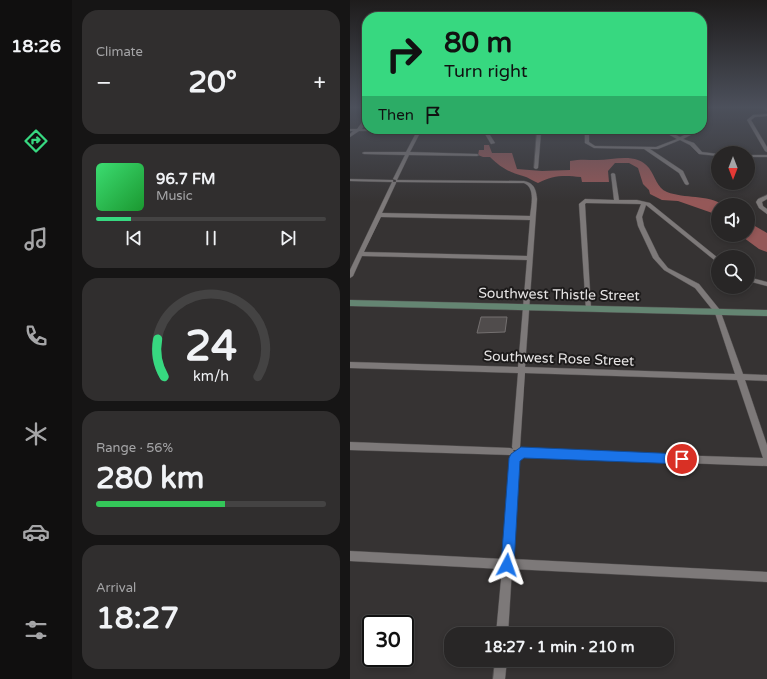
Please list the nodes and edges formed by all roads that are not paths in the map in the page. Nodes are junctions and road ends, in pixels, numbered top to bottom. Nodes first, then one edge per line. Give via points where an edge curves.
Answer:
1 (415, 139) edge
2 (490, 139) edge
3 (538, 139) edge
4 (587, 139) edge
5 (680, 139) joint
6 (760, 139) edge
7 (493, 143) dead end
8 (646, 148) junction
9 (767, 150) edge
10 (364, 154) dead end
11 (408, 154) junction
12 (711, 154) edge
13 (477, 155) dead end
14 (755, 156) edge
15 (767, 156) edge
16 (536, 168) dead end
17 (613, 174) dead end
18 (350, 180) edge
19 (395, 181) junction
20 (687, 184) dead end
21 (767, 197) edge
22 (617, 201) junction
23 (644, 203) junction
24 (767, 212) edge
25 (379, 215) junction
26 (533, 218) junction
27 (361, 254) junction
28 (711, 255) edge
29 (530, 258) junction
30 (350, 276) edge
31 (755, 281) edge
32 (767, 284) edge
33 (350, 303) edge
34 (526, 307) junction
35 (588, 308) junction
36 (718, 312) junction
37 (767, 313) edge
38 (350, 365) edge
39 (522, 370) junction
40 (741, 378) junction
41 (767, 378) edge
42 (350, 446) edge
43 (516, 452) junction
44 (767, 458) edge
45 (767, 462) edge
46 (350, 556) edge
47 (507, 565) junction
48 (767, 577) edge
49 (503, 627) edge
50 (500, 667) edge
51 (499, 679) edge

1 - 11 street
2 - 7 street
3 - 16 street
4 - 8 street via 589,145 597,147
5 - 8 street via 662,146
5 - 12 street via 701,153
6 - 9 street
8 - 20 street via 681,172
10 - 11 street
11 - 13 street
11 - 19 street
14 - 15 street
17 - 22 street
18 - 19 street
19 - 25 street
19 - 26 street via 529,184 534,194
21 - 24 street via 759,202
22 - 23 street
22 - 35 street via 583,202
23 - 28 street via 655,209
23 - 36 street via 639,217 656,258 666,269 702,290
25 - 26 street
25 - 27 street
26 - 29 street
27 - 29 street
27 - 30 street
29 - 34 street
31 - 32 street
33 - 34 main road, Southwest Thistle Street
34 - 35 main road, Southwest Thistle Street
34 - 39 street
35 - 36 main road, Southwest Thistle Street
36 - 37 main road, Southwest Thistle Street
36 - 40 street
38 - 39 street, Southwest Rose Street
39 - 40 street, Southwest Rose Street
39 - 43 street
40 - 41 street, Southwest Rose Street
40 - 44 street
42 - 43 street
43 - 45 street
43 - 47 street
46 - 47 street
47 - 48 street
47 - 49 street
50 - 51 street

